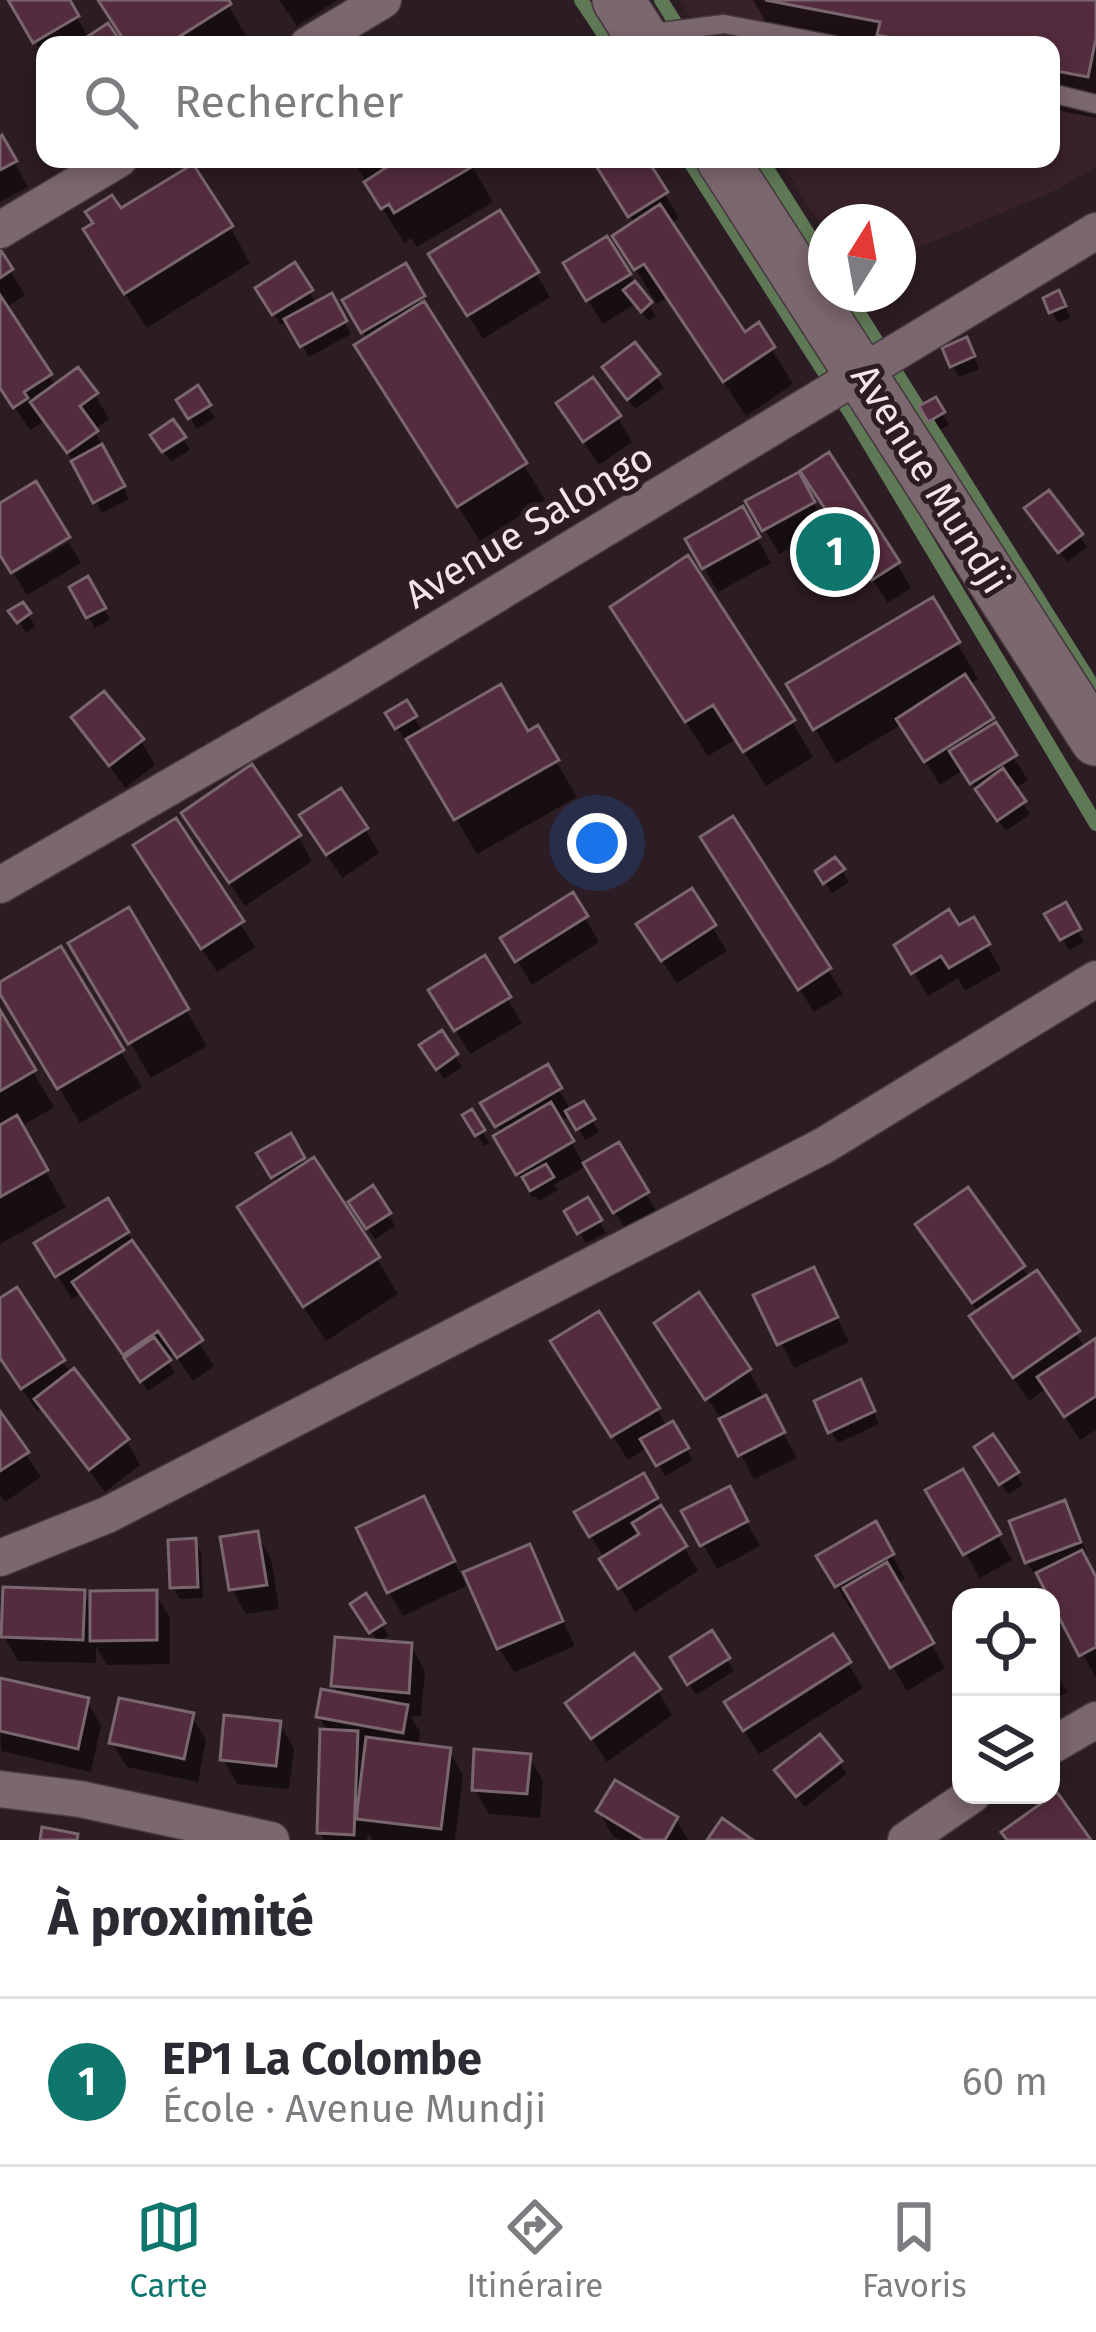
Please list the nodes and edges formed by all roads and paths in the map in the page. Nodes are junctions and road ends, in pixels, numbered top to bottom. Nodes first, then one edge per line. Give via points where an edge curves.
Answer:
1 (383, 0) edge
2 (635, 27) edge
3 (323, 36) edge
4 (787, 36) edge
5 (1060, 95) edge
6 (1096, 104) edge
7 (104, 168) edge
8 (728, 168) edge
9 (0, 230) edge
10 (1096, 231) edge
11 (863, 374) junction
12 (1096, 740) edge
13 (0, 885) edge
14 (1096, 979) edge
15 (0, 1558) edge
16 (1096, 1720) edge
17 (1060, 1741) edge
18 (0, 1789) edge
19 (959, 1804) edge
20 (271, 1840) edge
21 (906, 1840) edge

1 - 3 street
2 - 4 lane via 724,24
5 - 6 lane
7 - 9 street
8 - 11 street, Avenue Mundji
10 - 11 street, Avenue Salongo
11 - 12 street, Avenue Mundji
11 - 13 street, Avenue Salongo
14 - 15 street via 823,1146 106,1515
16 - 17 street
18 - 20 street
19 - 21 street

